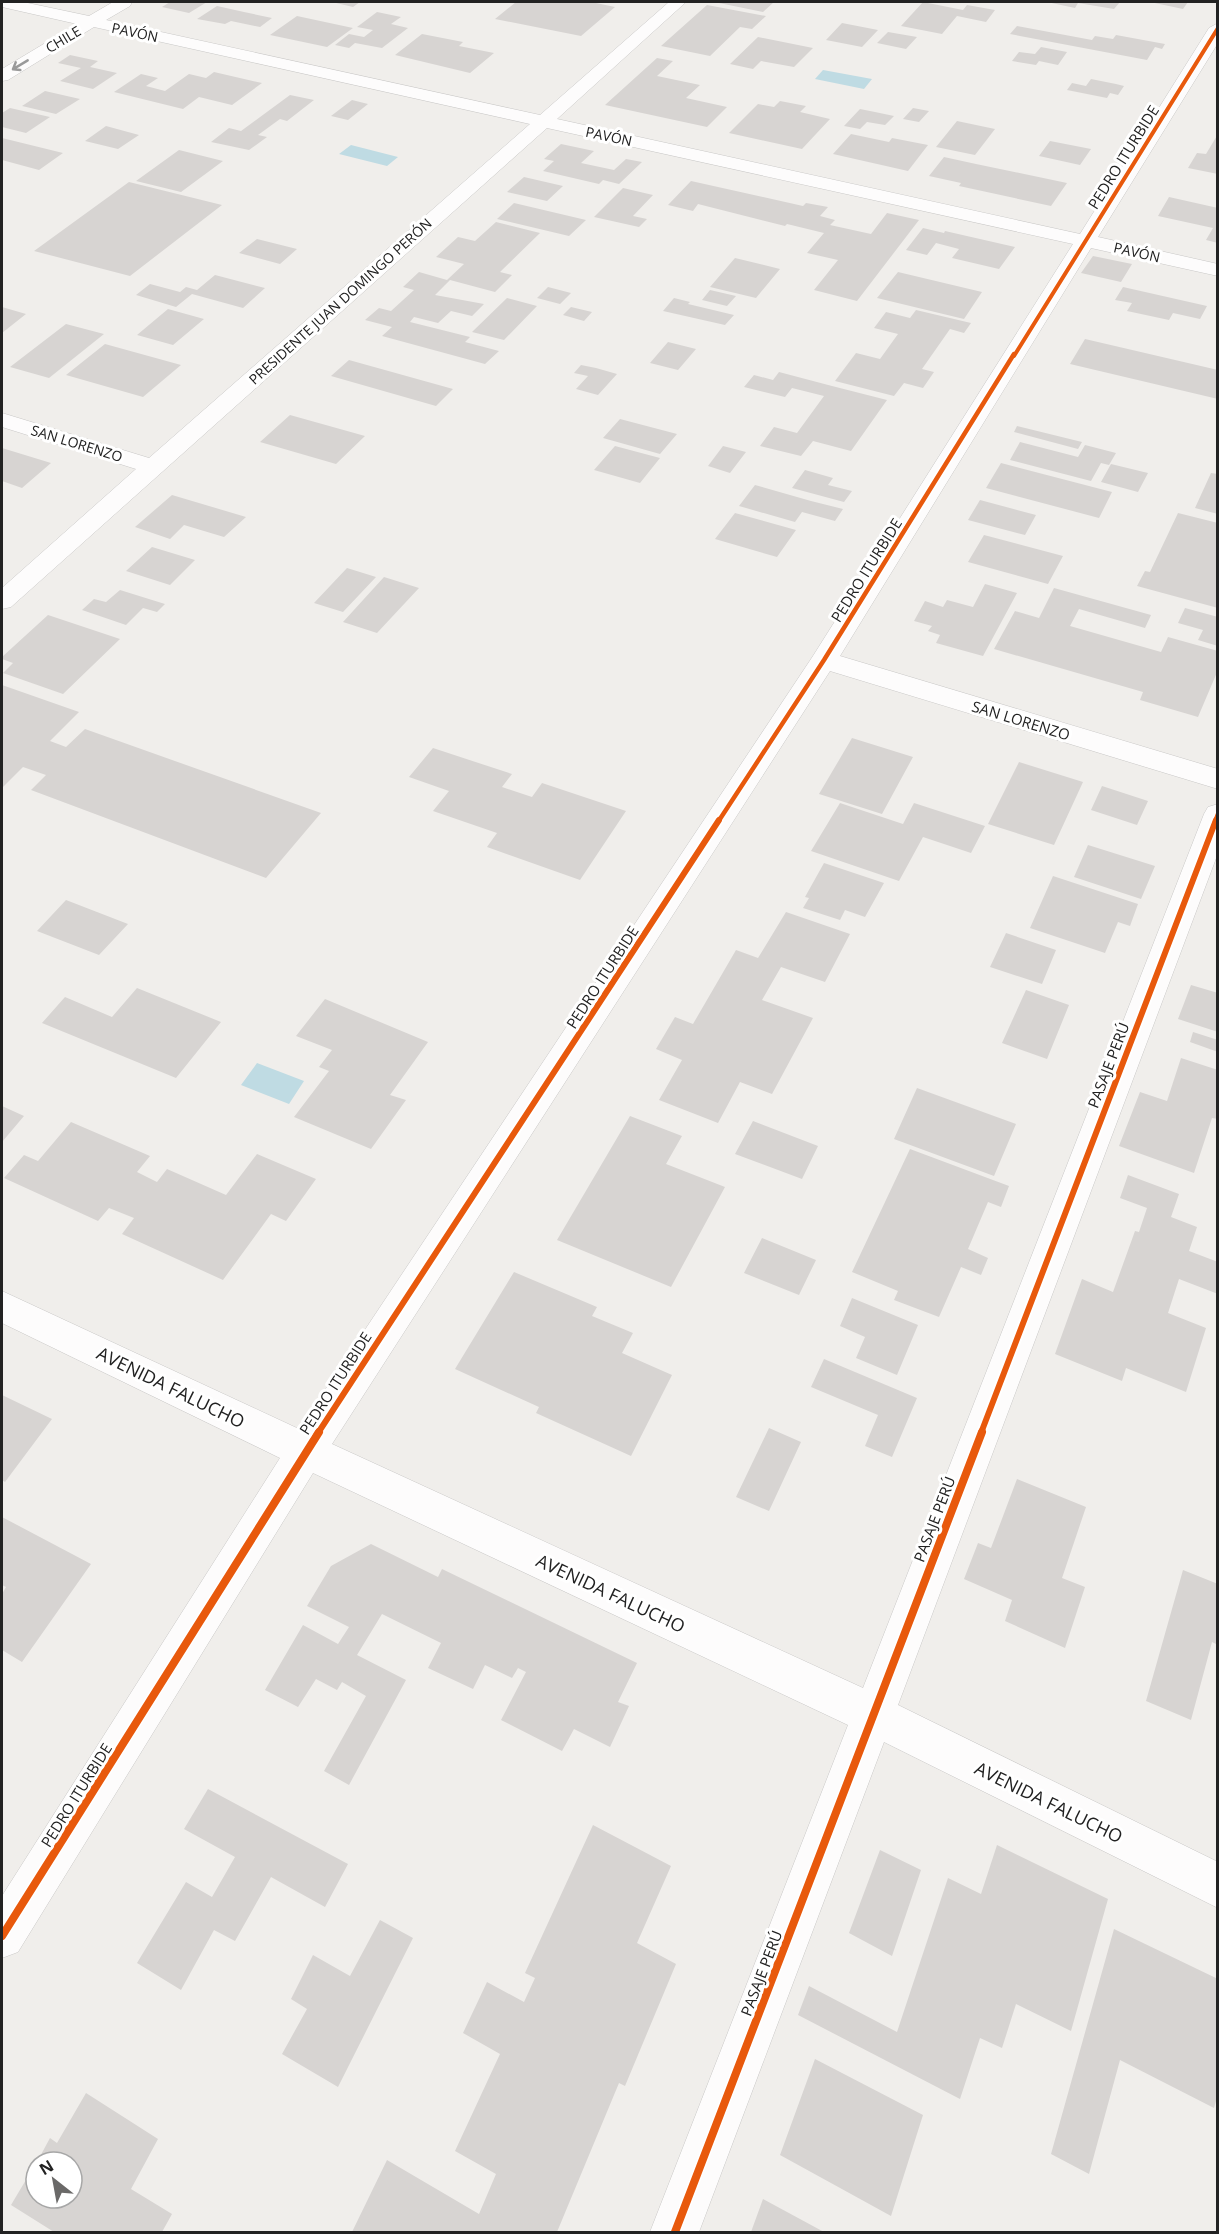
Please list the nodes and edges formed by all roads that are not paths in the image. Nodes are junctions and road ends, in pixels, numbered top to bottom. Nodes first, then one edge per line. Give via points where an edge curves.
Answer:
1 (2, 2) edge
2 (124, 2) edge
3 (678, 2) edge
4 (90, 22) junction
5 (1218, 28) edge
6 (2, 76) edge
7 (542, 122) junction
8 (1085, 240) junction
9 (1218, 270) edge
10 (2, 420) edge
11 (153, 466) junction
12 (2, 601) edge
13 (824, 660) junction
14 (1218, 779) edge
15 (1218, 814) edge
16 (2, 1306) edge
17 (306, 1451) junction
18 (872, 1714) junction
19 (1218, 1886) edge
20 (2, 1936) edge
21 (675, 2232) edge

1 - 4 street, PAVÓN
2 - 4 street, CHILE
3 - 7 street, PRESIDENTE JUAN DOMINGO PERÓN
4 -> 6 street, CHILE
4 - 7 street, PAVÓN
5 - 8 street, PEDRO ITURBIDE
7 - 8 street, PAVÓN
7 - 11 street, PRESIDENTE JUAN DOMINGO PERÓN
8 - 9 street, PAVÓN
8 - 13 street, PEDRO ITURBIDE
10 - 11 street, SAN LORENZO
11 - 12 street, PRESIDENTE JUAN DOMINGO PERÓN
13 - 14 street, SAN LORENZO
13 - 17 street, PEDRO ITURBIDE
15 - 18 street, PASAJE PERÚ
16 - 17 street, AVENIDA FALUCHO
17 - 18 street, AVENIDA FALUCHO
17 - 20 street, PEDRO ITURBIDE
18 - 19 street, AVENIDA FALUCHO
18 - 21 street, PASAJE PERÚ

